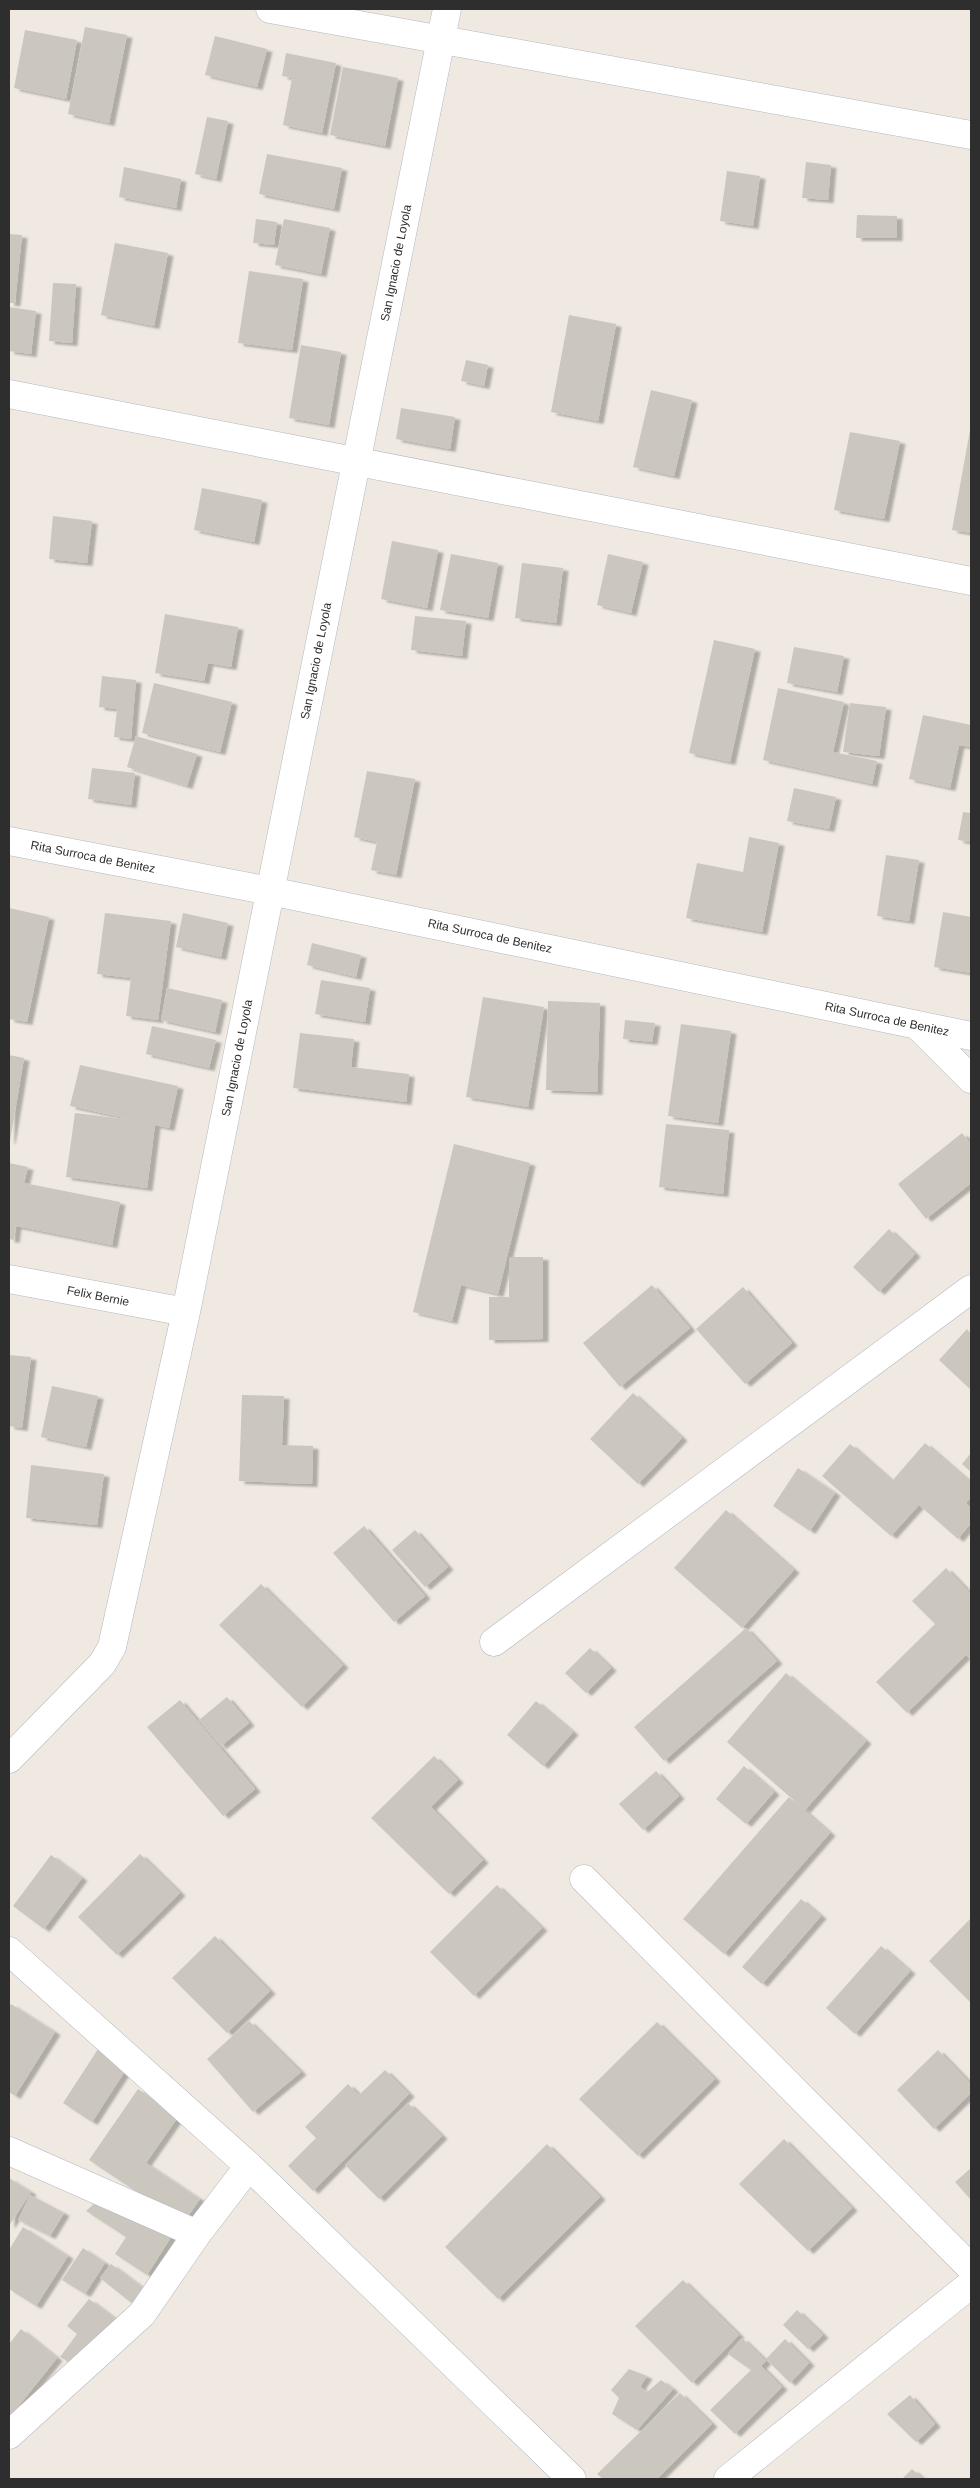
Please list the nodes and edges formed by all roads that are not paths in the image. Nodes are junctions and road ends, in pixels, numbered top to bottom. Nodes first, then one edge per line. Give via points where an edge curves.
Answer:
1 (270, 9) edge
2 (447, 9) edge
3 (440, 41) junction
4 (971, 136) edge
5 (9, 394) edge
6 (356, 463) junction
7 (971, 580) edge
8 (9, 841) edge
9 (270, 891) junction
10 (917, 1025) junction
11 (971, 1036) edge
12 (971, 1079) edge
13 (9, 1279) edge
14 (971, 1289) edge
15 (186, 1312) junction
16 (494, 1642) dead end
17 (9, 1759) edge
18 (584, 1879) dead end
19 (9, 1951) edge
20 (9, 2151) edge
21 (249, 2166) junction
22 (197, 2234) junction
23 (971, 2268) edge
24 (971, 2284) edge
25 (9, 2435) edge
26 (572, 2479) edge
27 (728, 2479) edge

1 - 3 street
2 - 3 street, San Ignacio de Loyola
3 - 4 street
3 - 6 street, San Ignacio de Loyola
5 - 6 street
6 - 7 street
6 - 9 street, San Ignacio de Loyola
8 - 9 street, Rita Surroca de Benitez
9 - 10 street, Rita Surroca de Benitez
9 - 15 street, San Ignacio de Loyola
10 - 11 street, Rita Surroca de Benitez
10 - 12 street
13 - 15 street, Felix Bernie
14 - 16 street
15 - 17 street, San Ignacio de Loyola via 112,1647 102,1664
18 - 23 street
19 - 21 street
20 - 22 street
21 - 22 street
21 - 26 street
22 - 25 street via 142,2314
24 - 27 street

